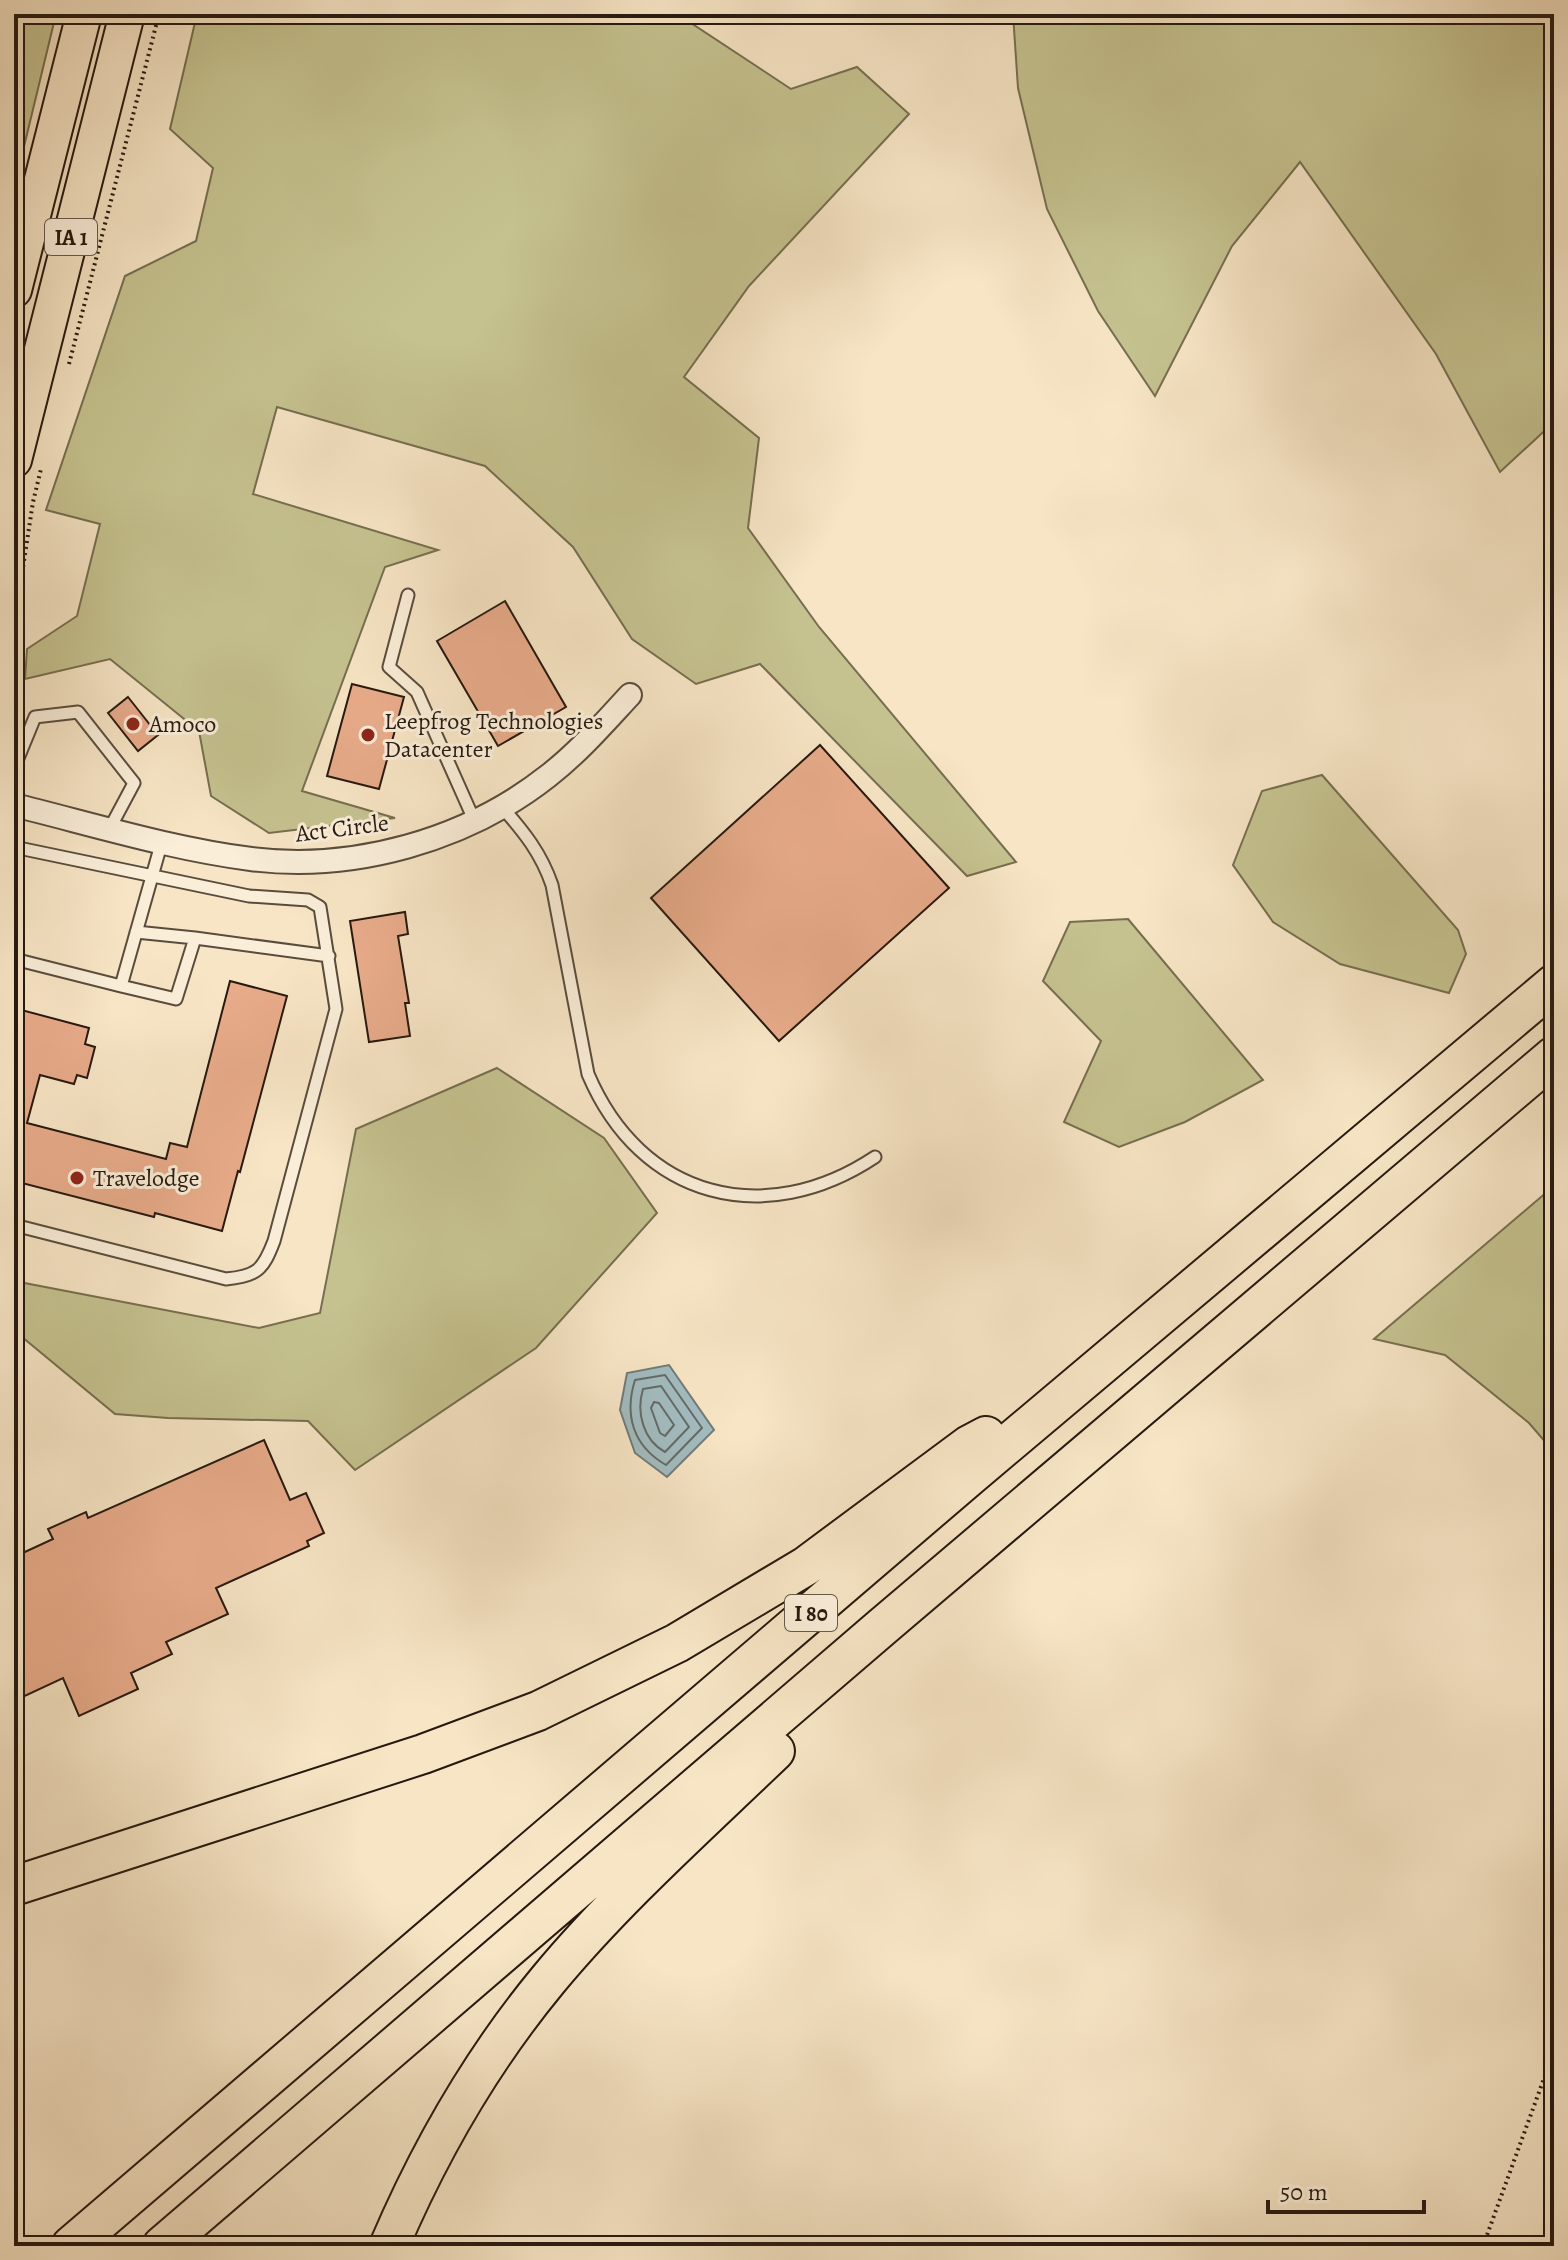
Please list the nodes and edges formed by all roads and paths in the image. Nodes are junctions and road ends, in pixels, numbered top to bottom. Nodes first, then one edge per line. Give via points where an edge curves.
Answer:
1 (84, 14) edge
2 (127, 14) edge
3 (159, 14) edge
4 (14, 290) edge
5 (68, 366) dead end
6 (29, 458) edge
7 (408, 595) dead end
8 (14, 626) edge
9 (630, 695) dead end
10 (14, 768) edge
11 (502, 807) junction
12 (15, 808) edge
13 (475, 822) junction
14 (110, 828) junction
15 (163, 841) junction
16 (14, 847) edge
17 (152, 878) junction
18 (136, 932) junction
19 (195, 938) junction
20 (329, 956) junction
21 (14, 959) edge
22 (1554, 984) edge
23 (121, 986) junction
24 (1554, 1056) edge
25 (875, 1157) dead end
26 (14, 1228) edge
27 (1071, 1392) junction
28 (882, 1627) junction
29 (14, 1886) edge
30 (1554, 2051) edge
31 (71, 2246) edge
32 (162, 2246) edge
33 (389, 2246) edge
34 (1483, 2246) edge

1 - 4 main road, IA 1
2 - 6 main road, IA 1
3 - 5 path
6 - 8 path via 33,502
7 - 13 lane via 389,667 417,692
9 - 11 street, Act Circle via 578,752
10 - 14 lane via 35,717 78,712 134,783
11 - 13 street, Act Circle
11 - 25 lane via 544,863 588,1074 627,1138 678,1177 707,1189 764,1197 808,1190
12 - 14 street, Act Circle
13 - 15 street, Act Circle via 382,853 296,862
14 - 15 street, Act Circle
15 - 17 lane
16 - 17 lane
17 - 18 lane
17 - 20 lane via 249,896 308,900 320,907
18 - 19 lane
18 - 23 lane
19 - 20 lane
19 - 23 lane via 176,999
20 - 26 lane via 336,1009 274,1241 265,1263 249,1277 226,1279
21 - 23 lane
22 - 27 highway, I 80
24 - 28 highway, I 80
27 - 29 highway via 969,1445 806,1566 677,1643 538,1711 423,1754
27 - 31 highway, I 80
28 - 32 highway, I 80
28 - 33 highway via 803,1723 547,1980 468,2091
30 - 34 path

